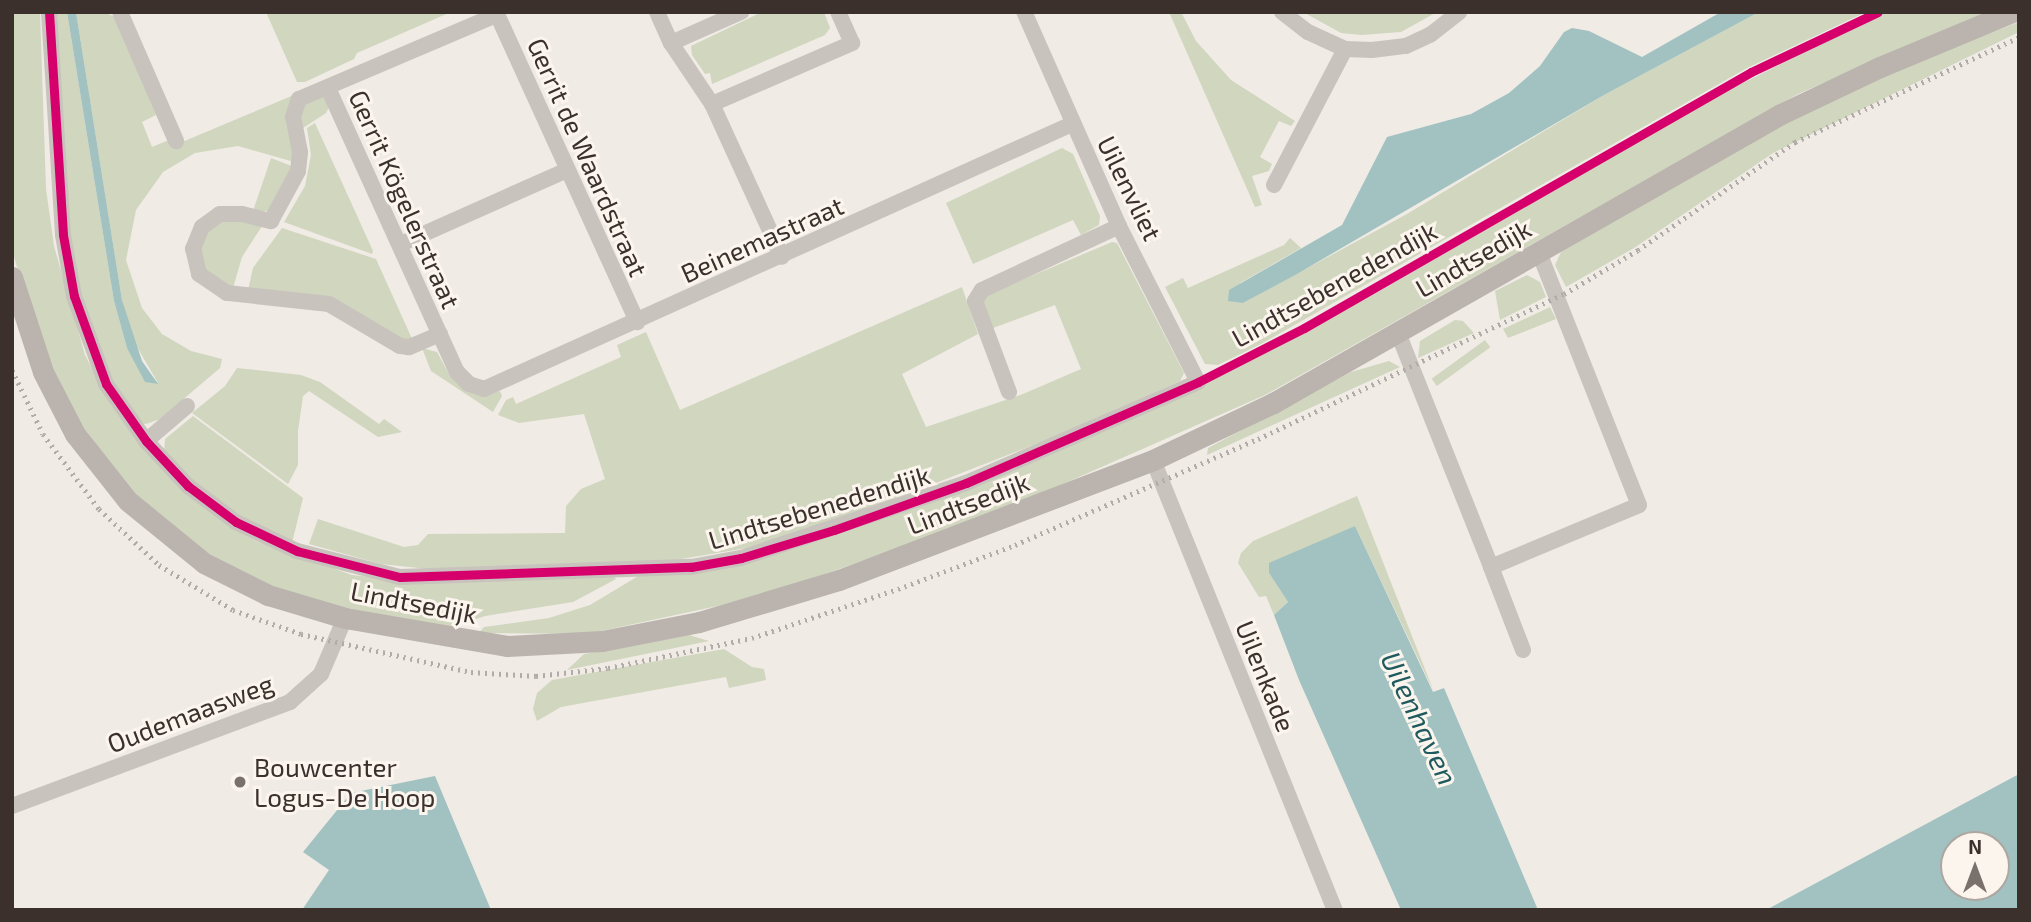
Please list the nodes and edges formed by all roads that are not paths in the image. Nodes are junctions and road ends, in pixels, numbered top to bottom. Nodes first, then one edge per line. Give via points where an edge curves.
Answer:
1 (49, 12) edge
2 (120, 12) edge
3 (657, 12) edge
4 (741, 12) edge
5 (838, 12) edge
6 (1024, 12) edge
7 (1282, 12) edge
8 (1459, 12) edge
9 (2012, 12) edge
10 (496, 13) edge
11 (671, 43) junction
12 (1345, 49) junction
13 (328, 88) junction
14 (712, 104) junction
15 (1072, 124) junction
16 (176, 142) dead end
17 (567, 170) junction
18 (1274, 185) dead end
19 (1119, 226) junction
20 (401, 244) junction
21 (1539, 252) junction
22 (782, 257) junction
23 (12, 277) edge
24 (637, 322) junction
25 (1398, 333) junction
26 (440, 334) junction
27 (1198, 382) joint
28 (469, 384) joint
29 (1009, 392) dead end
30 (187, 406) dead end
31 (146, 440) junction
32 (1153, 460) junction
33 (1490, 567) junction
34 (345, 618) junction
35 (1523, 650) dead end
36 (12, 806) edge
37 (1335, 910) edge

1 - 31 street, Lindtsebenedendijk via 63,235 74,296 106,384
2 - 16 street
3 - 11 street
4 - 11 street
5 - 14 street via 852,43
6 - 15 street, Uilenvliet
7 - 12 street via 1308,32
8 - 12 street via 1430,36 1406,46
9 - 21 main road, Lindtsedijk via 1781,114
10 - 13 street
10 - 17 street, Gerrit de Waardstraat
11 - 14 street
12 - 18 street
13 - 20 street, Gerrit Kögelerstraat
13 - 26 street, Gerrit Kögelerstraat via 307,93 294,107 298,171 271,221 232,213 211,219 196,237 193,249 199,274 227,293 329,304 400,346
14 - 22 street
15 - 19 street, Uilenvliet
15 - 22 street, Beinemastraat
17 - 20 street
17 - 24 street, Gerrit de Waardstraat
19 - 27 street, Uilenvliet
19 - 29 street via 982,290 975,301
20 - 26 street, Gerrit Kögelerstraat
21 - 25 main road, Lindtsedijk
21 - 33 street via 1639,505
22 - 24 street, Beinemastraat
23 - 34 main road, Lindtsedijk via 52,393 85,450 128,501 179,545 228,576 287,603
24 - 28 street, Beinemastraat via 493,386 484,389
25 - 32 main road, Lindtsedijk via 1273,403
25 - 33 street
26 - 28 street, Gerrit Kögelerstraat via 457,372
27 - 31 street, Lindtsebenedendijk via 965,483 741,558 680,568 400,577 349,565 297,551 236,522 188,486
30 - 31 street
32 - 34 main road, Lindtsedijk via 839,580 738,611 632,636 552,647 507,646
32 - 37 street, Uilenkade
33 - 35 street
34 - 36 street, Oudemaasweg via 321,674 290,702

